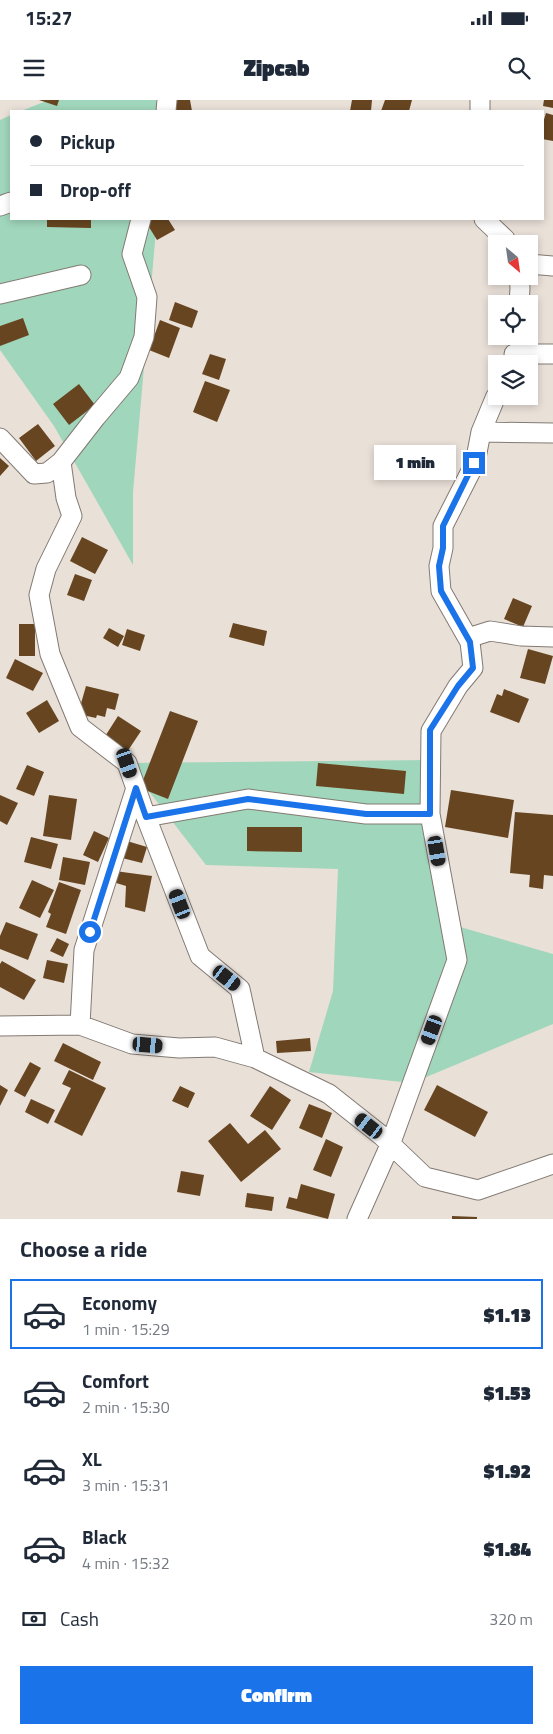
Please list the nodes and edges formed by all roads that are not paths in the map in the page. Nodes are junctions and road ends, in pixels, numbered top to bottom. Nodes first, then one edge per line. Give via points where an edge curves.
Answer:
1 (141, 220) edge
2 (485, 220) edge
3 (501, 235) edge
4 (538, 265) edge
5 (553, 266) edge
6 (81, 275) dead end
7 (0, 294) edge
8 (513, 351) edge
9 (553, 354) edge
10 (492, 405) edge
11 (481, 432) junction
12 (553, 433) edge
13 (0, 438) edge
14 (61, 462) junction
15 (553, 637) edge
16 (468, 638) junction
17 (136, 788) junction
18 (430, 814) junction
19 (146, 817) junction
20 (80, 1024) junction
21 (0, 1026) edge
22 (255, 1058) junction
23 (390, 1145) junction
24 (553, 1164) edge
25 (356, 1219) edge

1 - 14 street via 132,254 147,297 144,337 130,378
2 - 3 street
4 - 5 street
6 - 7 street
8 - 9 street
10 - 11 street
11 - 12 street
11 - 16 street via 474,463 443,526 439,566 441,591
13 - 14 street via 34,474 47,473
14 - 17 street via 72,516 46,569 39,595 50,654 80,727 127,763
15 - 16 street via 490,631
16 - 18 street via 473,668 430,730
17 - 19 street
17 - 20 street via 84,950
18 - 19 street via 366,814 248,799
18 - 23 street via 457,960
19 - 22 street via 200,956 240,988
20 - 21 street
20 - 22 street via 132,1044 215,1047
22 - 23 street via 329,1094
23 - 24 street via 425,1177 478,1190
23 - 25 street

